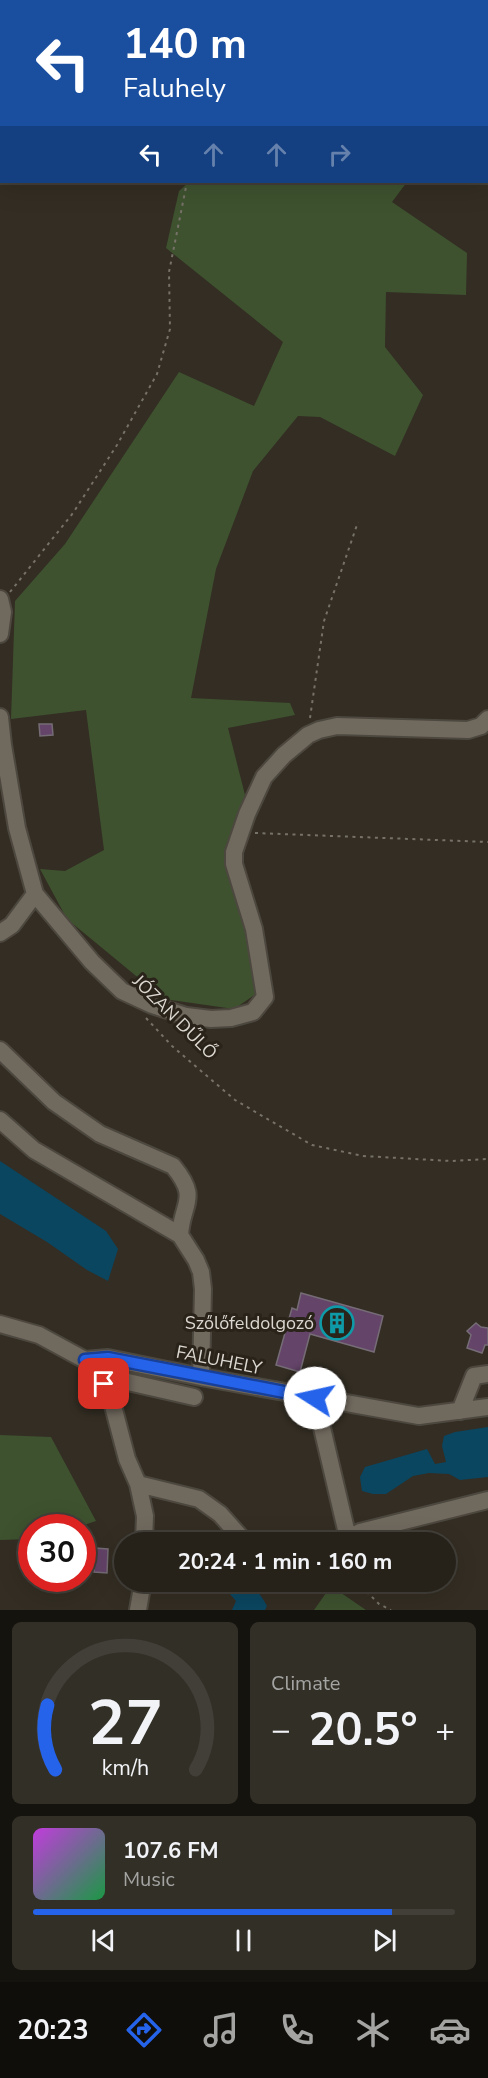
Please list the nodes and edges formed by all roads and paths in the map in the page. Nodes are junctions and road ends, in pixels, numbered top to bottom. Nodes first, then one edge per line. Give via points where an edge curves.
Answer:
1 (187, 183) edge
2 (358, 522) dead end
3 (1, 600) edge
4 (0, 634) edge
5 (0, 717) edge
6 (488, 719) edge
7 (308, 735) junction
8 (240, 832) junction
9 (488, 842) edge
10 (35, 894) junction
11 (0, 933) edge
12 (143, 1015) dead end
13 (0, 1050) edge
14 (0, 1120) edge
15 (488, 1159) edge
16 (180, 1235) junction
17 (0, 1324) edge
18 (85, 1360) junction
19 (488, 1374) edge
20 (201, 1377) junction
21 (194, 1397) dead end
22 (315, 1398) junction
23 (488, 1407) edge
24 (460, 1411) junction
25 (138, 1484) junction
26 (488, 1500) edge
27 (144, 1532) edge
28 (235, 1532) edge
29 (343, 1532) edge
30 (360, 1532) edge
31 (141, 1592) edge
32 (367, 1592) edge
33 (138, 1610) edge
34 (391, 1610) edge

1 - 3 path via 169,272 170,329 157,375 73,513
2 - 7 path via 324,621
3 - 4 street
5 - 10 street, JÓZAN DŰLŐ via 17,828
6 - 7 street via 468,730 337,726
7 - 8 street, JÓZAN DŰLŐ via 264,777
8 - 9 path
8 - 10 street, JÓZAN DŰLŐ via 234,864 254,929 265,997 253,1012 231,1018 186,1016 122,991
10 - 11 street via 12,925
12 - 15 path, JÓZAN DŰLŐ via 172,1046 235,1100 312,1145 363,1156
13 - 16 street via 54,1102 100,1134 172,1166 181,1176 188,1197
14 - 16 street via 34,1150
16 - 20 street via 201,1272
17 - 18 street, FALUHELY via 39,1335
18 - 20 street, FALUHELY via 108,1358
18 - 21 street via 129,1382
18 - 25 street, FALUHELY via 104,1384 112,1402
19 - 24 street via 474,1376
20 - 22 street, FALUHELY
22 - 24 street, FALUHELY via 419,1416
22 - 29 street
23 - 24 street, FALUHELY
25 - 27 street, FALUHELY
25 - 28 street via 199,1499
26 - 30 street
31 - 33 street
32 - 34 path

